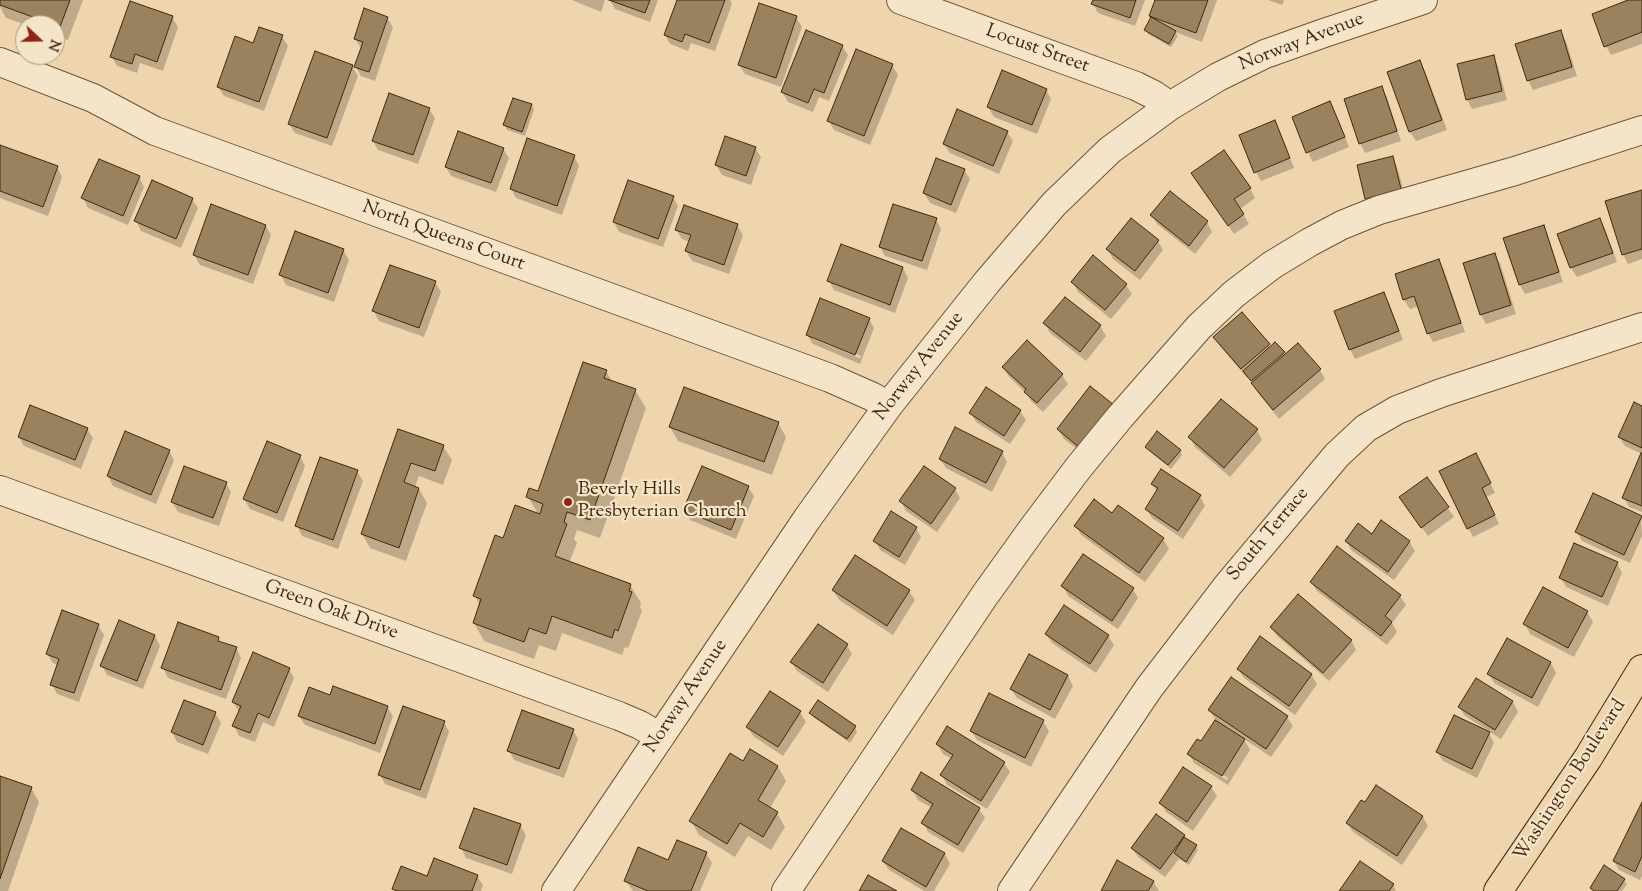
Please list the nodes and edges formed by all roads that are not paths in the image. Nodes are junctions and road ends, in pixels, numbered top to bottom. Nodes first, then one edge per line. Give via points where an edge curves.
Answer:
1 (901, 0) edge
2 (1424, 0) edge
3 (0, 62) edge
4 (1170, 106) junction
5 (1642, 130) edge
6 (1642, 327) edge
7 (888, 406) junction
8 (0, 490) edge
9 (1642, 669) edge
10 (660, 737) junction
11 (556, 891) edge
12 (786, 891) edge
13 (1012, 891) edge
14 (1498, 891) edge

1 - 4 street, Locust Street via 1136,86
2 - 4 street, Norway Avenue via 1265,54
3 - 7 street, North Queens Court via 94,98 155,131 830,378
4 - 7 street, Norway Avenue via 1110,150 1054,204
5 - 12 street via 1372,213 1310,242 1234,294 1200,327 1120,417 1033,528
6 - 13 street, South Terrace via 1441,393 1398,410 1366,428 1304,492 1155,680
7 - 10 street, Norway Avenue via 807,519
8 - 10 street, Green Oak Drive via 619,716
9 - 14 main road, Washington Boulevard via 1588,758
10 - 11 street, Norway Avenue

